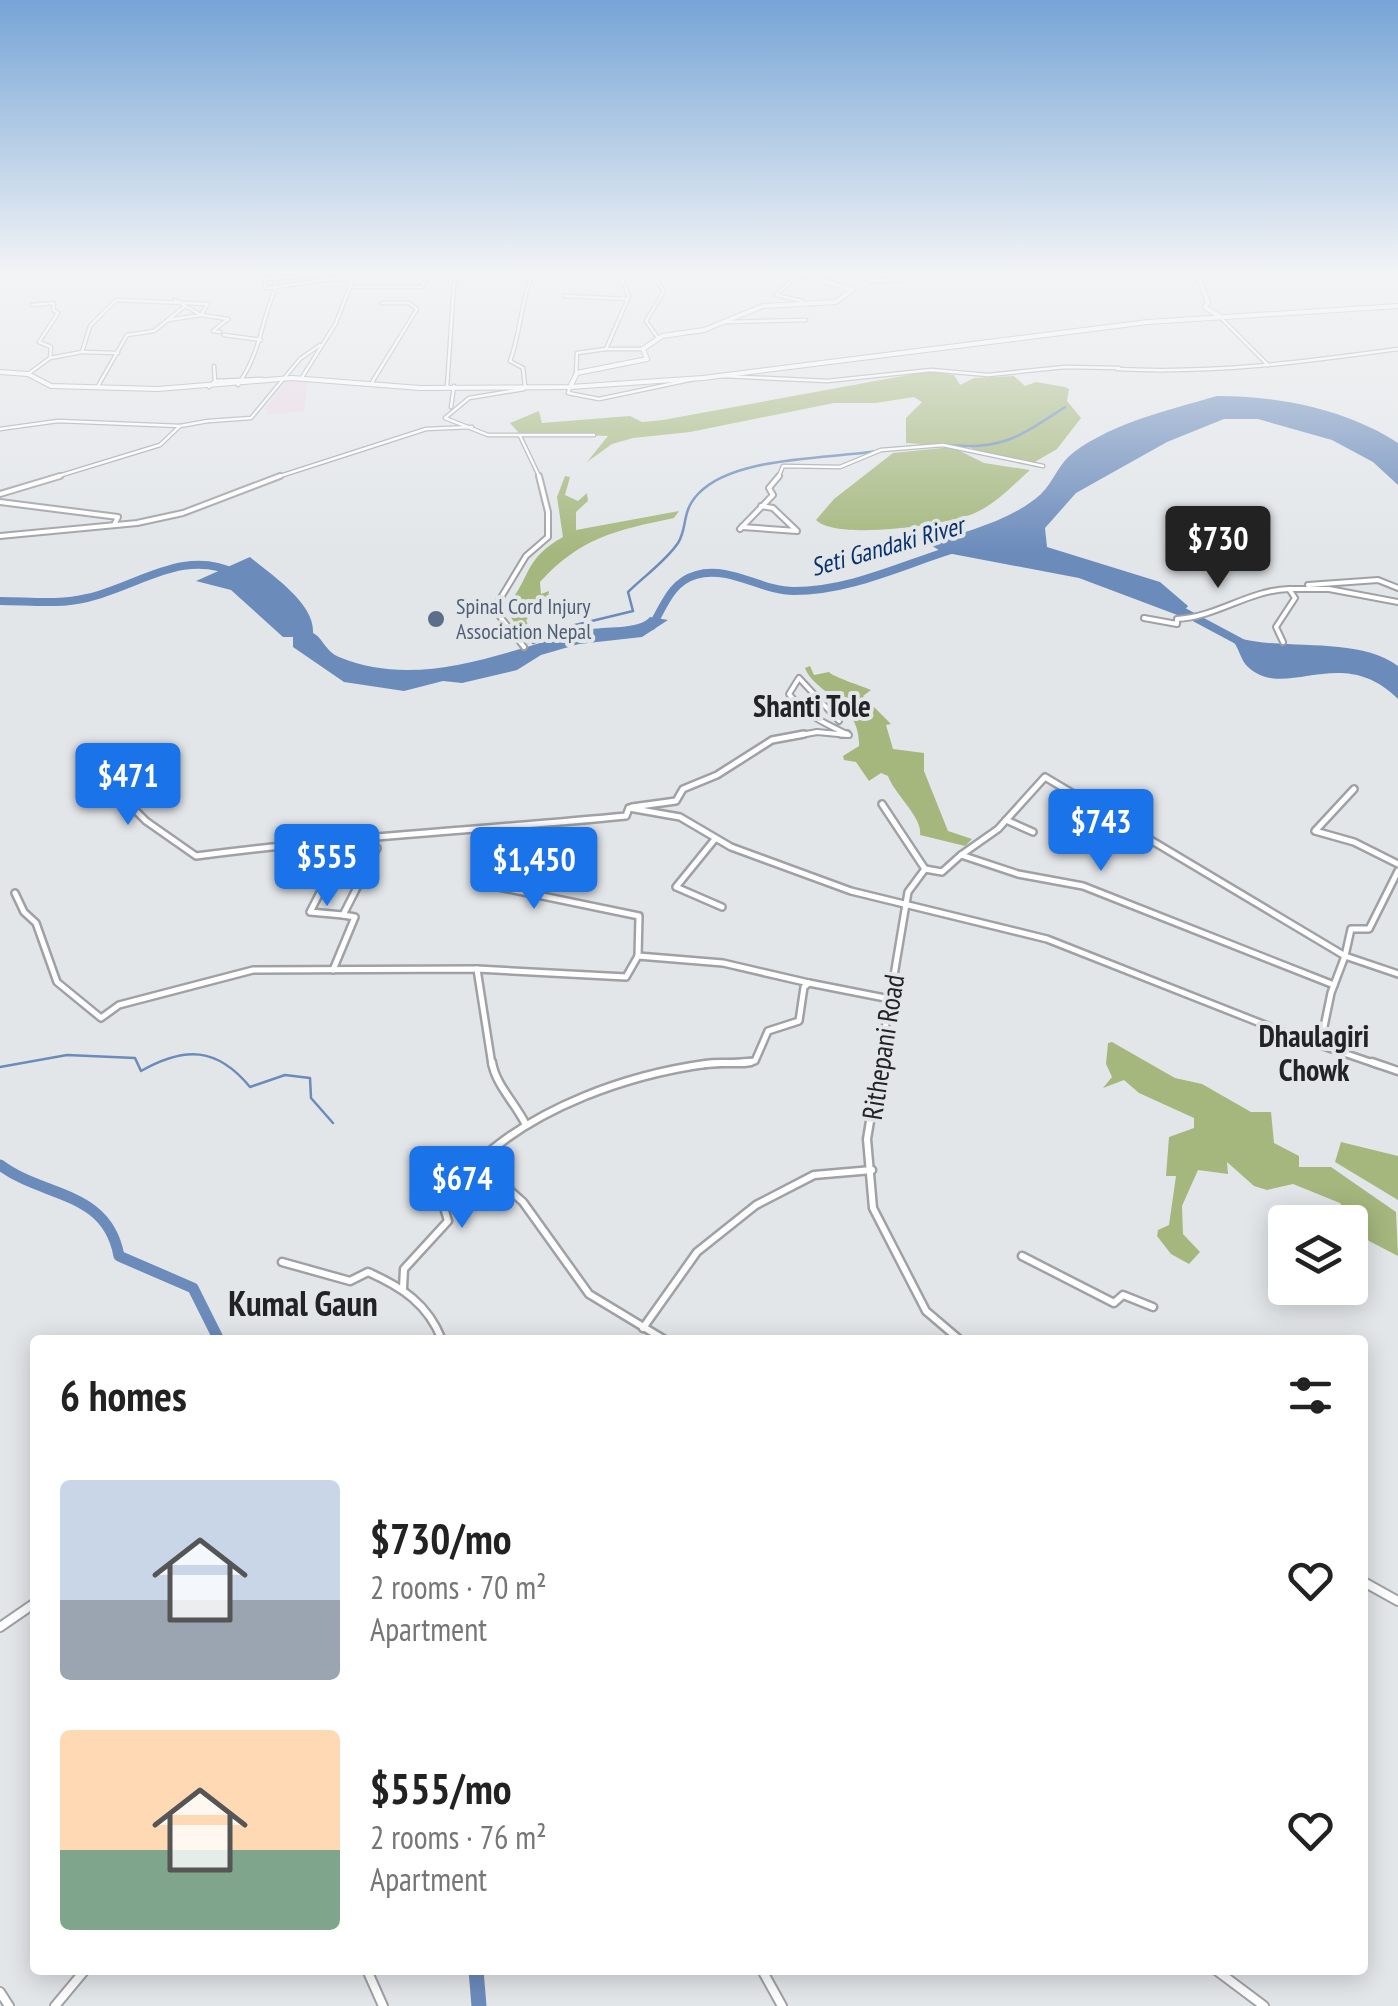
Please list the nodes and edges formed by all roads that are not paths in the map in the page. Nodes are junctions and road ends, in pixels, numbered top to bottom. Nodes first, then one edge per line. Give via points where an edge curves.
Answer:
1 (214, 366) dead end
2 (38, 367) edge
3 (110, 367) edge
4 (250, 367) edge
5 (295, 367) edge
6 (308, 367) edge
7 (382, 367) edge
8 (451, 367) edge
9 (520, 367) edge
10 (577, 367) edge
11 (612, 367) edge
12 (778, 367) edge
13 (1270, 367) edge
14 (0, 372) edge
15 (28, 374) junction
16 (576, 374) junction
17 (720, 375) junction
18 (697, 378) junction
19 (301, 379) junction
20 (285, 380) junction
21 (215, 381) junction
22 (239, 382) junction
23 (372, 384) junction
24 (98, 386) junction
25 (450, 386) junction
26 (525, 386) junction
27 (537, 386) junction
28 (209, 388) junction
29 (570, 388) junction
30 (451, 408) junction
31 (208, 421) junction
32 (202, 424) dead end
33 (180, 426) junction
34 (472, 427) junction
35 (0, 429) edge
36 (594, 435) dead end
37 (520, 436) junction
38 (1043, 466) dead end
39 (0, 494) edge
40 (0, 502) edge
41 (761, 506) junction
42 (114, 525) junction
43 (0, 536) edge
44 (1303, 587) junction
45 (1398, 588) edge
46 (1289, 589) junction
47 (1398, 602) edge
48 (1144, 618) dead end
49 (1283, 642) dead end
50 (524, 646) dead end
51 (838, 721) dead end
52 (101, 776) dead end
53 (1354, 789) dead end
54 (882, 804) dead end
55 (630, 808) junction
56 (1006, 820) junction
57 (1033, 832) dead end
58 (715, 838) junction
59 (506, 844) dead end
60 (342, 848) dead end
61 (377, 848) dead end
62 (962, 855) junction
63 (1398, 867) edge
64 (925, 869) junction
65 (16, 892) dead end
66 (722, 907) dead end
67 (908, 907) junction
68 (344, 915) junction
69 (638, 956) junction
70 (1345, 956) junction
71 (333, 970) junction
72 (477, 970) junction
73 (1398, 974) edge
74 (809, 983) junction
75 (1334, 985) junction
76 (890, 999) junction
77 (1320, 1046) junction
78 (1398, 1070) edge
79 (526, 1125) junction
80 (478, 1162) junction
81 (872, 1170) junction
82 (1022, 1256) dead end
83 (282, 1262) dead end
84 (403, 1288) junction
85 (1153, 1307) dead end
86 (644, 1328) junction
87 (440, 1335) edge
88 (656, 1335) edge
89 (954, 1335) edge
90 (1368, 1584) edge
91 (1398, 1601) edge
92 (30, 1606) edge
93 (0, 1627) edge
94 (81, 1975) edge
95 (370, 1975) edge
96 (765, 1975) edge
97 (1223, 1975) edge
98 (0, 1992) edge
99 (9, 2006) edge
100 (55, 2006) edge
101 (384, 2006) edge
102 (782, 2006) edge
103 (1264, 2006) edge

1 - 21 street
2 - 15 street
3 - 24 street
4 - 22 street
5 - 20 street
6 - 19 street
7 - 23 street
8 - 25 street
9 - 26 street
10 - 16 street
11 - 16 main road
12 - 17 main road
13 - 17 street via 1065,367 988,375 936,370 827,381
14 - 15 main road
15 - 24 main road via 49,386
16 - 29 main road
17 - 18 main road
18 - 29 main road
18 - 29 street via 599,399 568,393
19 - 20 main road
19 - 23 main road
20 - 22 main road
20 - 31 street via 251,418
21 - 22 street
21 - 28 street
22 - 28 main road
23 - 25 main road
24 - 28 main road
25 - 26 main road
25 - 30 street
26 - 27 main road
27 - 29 main road
27 - 30 street via 469,398
30 - 34 street via 447,421
31 - 32 street
31 - 33 street
33 - 35 street via 58,421
33 - 39 street via 160,445
34 - 37 street
34 - 42 street via 426,429 183,513
36 - 37 street
37 - 50 street via 551,522 548,537 523,556 511,592 494,608
38 - 41 street via 956,446 892,448 840,467 782,466 769,488 773,495
40 - 42 street via 118,517
41 - 41 street via 780,514 796,531 741,528
42 - 43 street
44 - 45 street via 1378,580
44 - 46 street
44 - 47 street
46 - 48 street via 1264,588 1177,624
46 - 49 street via 1295,598 1276,626
51 - 55 street via 799,678 789,694 797,706 849,735 817,732 772,740 683,789 676,801
52 - 55 street via 178,848 204,856 334,838 626,816
53 - 63 street via 1315,831 1354,842
54 - 64 street
55 - 58 street via 680,816
56 - 57 street
56 - 62 street
56 - 70 street via 1045,777
58 - 66 street via 676,888
58 - 67 street
59 - 69 street via 494,886 639,916
60 - 68 street via 310,912
61 - 68 street
62 - 64 street via 942,872
62 - 75 street via 1082,886
63 - 70 street via 1369,929 1351,928
64 - 67 street, Rithepani Road via 908,892
65 - 71 street via 36,923 52,974 101,1018 119,1005 228,974
67 - 76 street, Rithepani Road
67 - 77 street via 1047,939
68 - 71 street via 355,918
69 - 72 street via 626,976
69 - 74 street via 723,963
70 - 73 street
70 - 75 street
71 - 72 street
72 - 79 street via 494,1075
74 - 76 street
74 - 79 street via 799,1021 768,1030 748,1064 704,1063
75 - 77 street
76 - 81 street, Rithepani Road via 867,1140
77 - 78 street
79 - 80 street via 493,1144
80 - 84 street via 437,1184 448,1220 404,1269
80 - 86 street via 504,1177 602,1305
81 - 86 street via 814,1175 756,1205 697,1252
81 - 89 street, Rithepani Road via 873,1208 892,1251 926,1311
82 - 85 street via 1114,1304 1123,1295
83 - 84 street via 350,1281 368,1272
84 - 87 street via 427,1308
86 - 88 street
90 - 91 street
92 - 93 street
94 - 100 street
95 - 101 street
96 - 102 street
97 - 103 street
98 - 99 street

